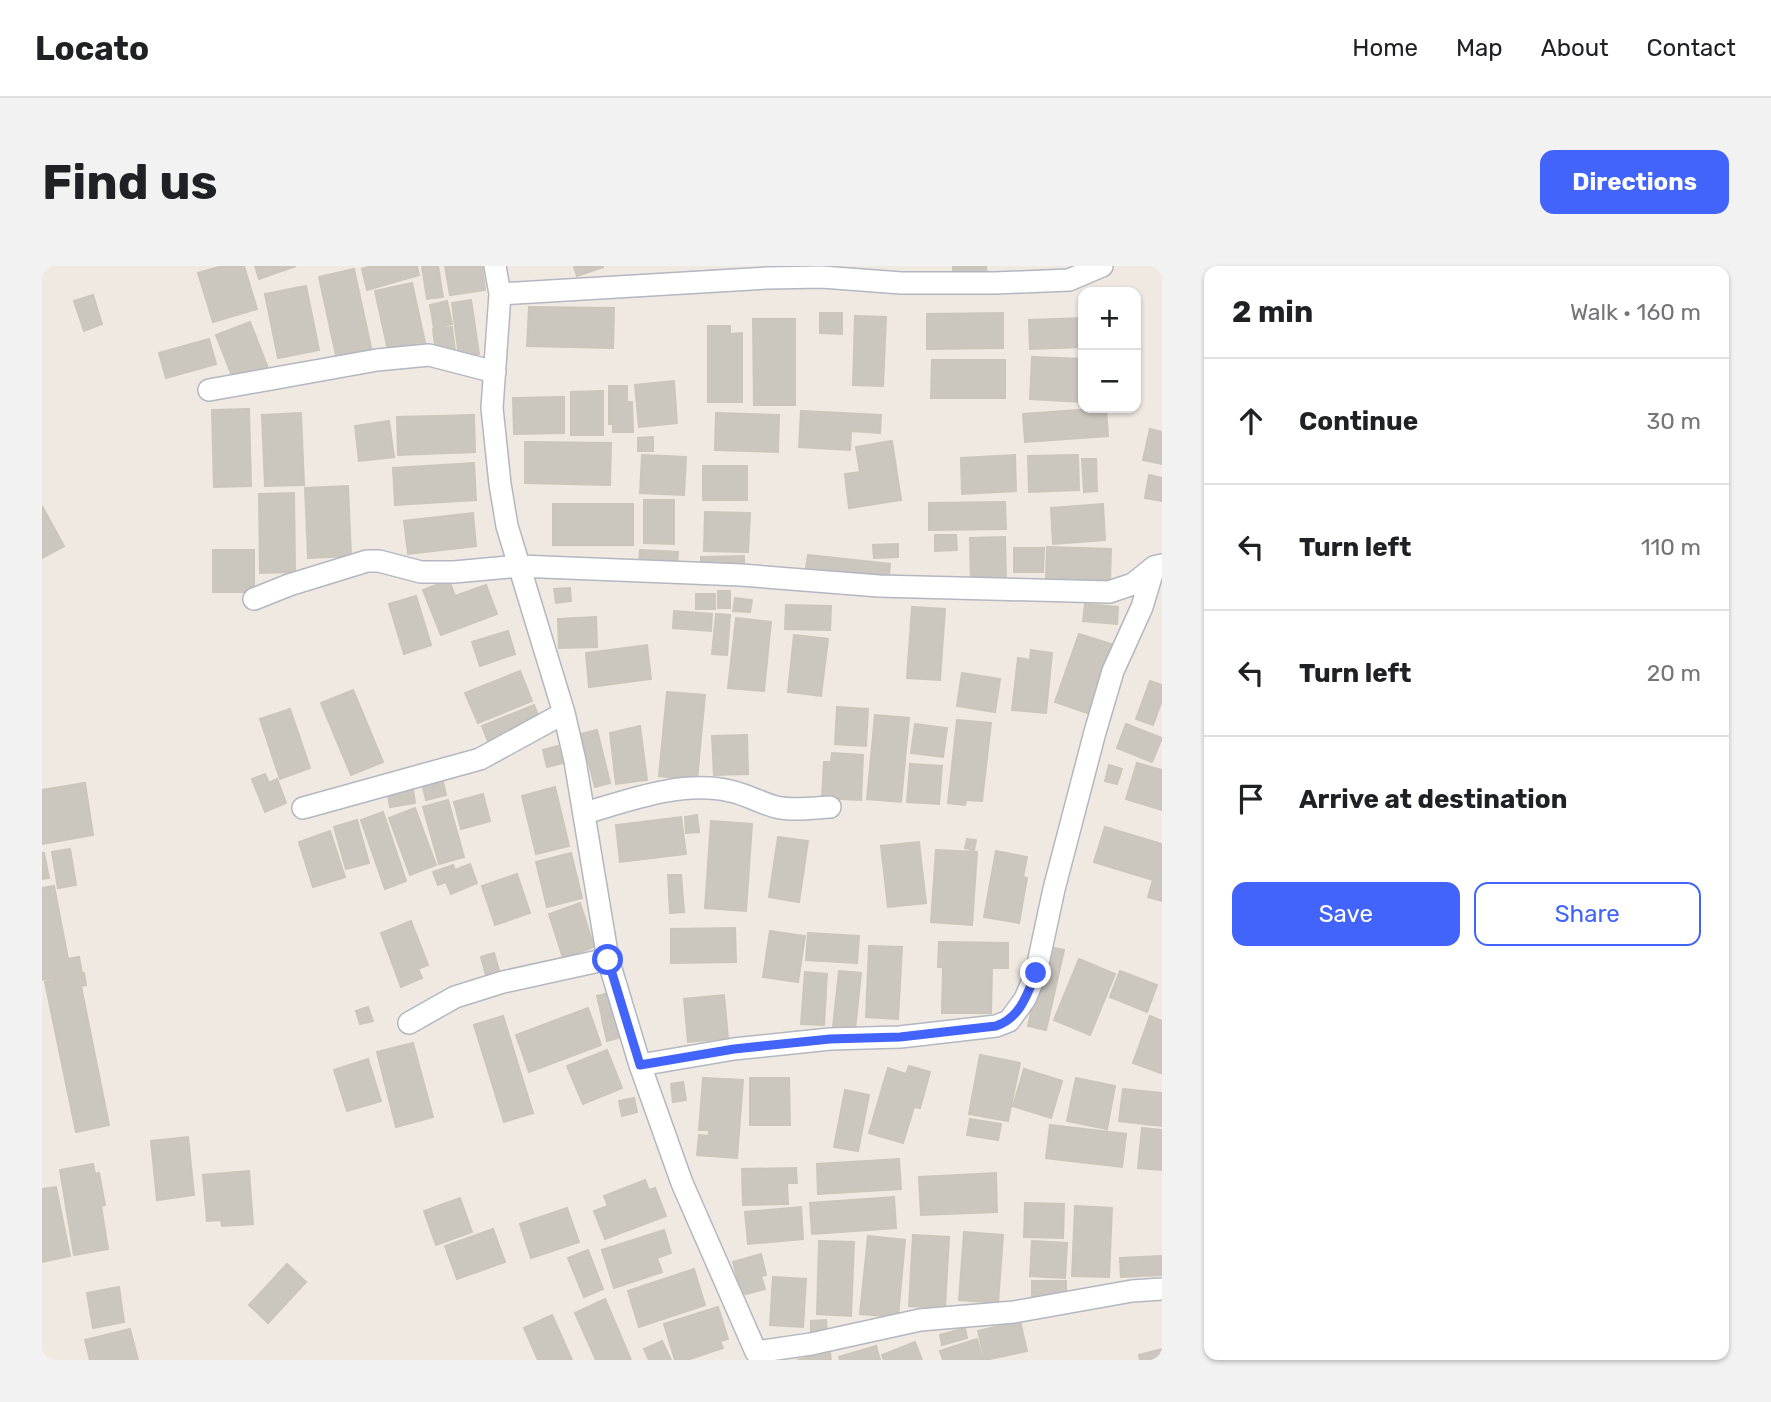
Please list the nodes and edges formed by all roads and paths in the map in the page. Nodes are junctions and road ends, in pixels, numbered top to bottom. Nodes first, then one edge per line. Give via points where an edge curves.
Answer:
1 (495, 266) edge
2 (1102, 266) edge
3 (500, 294) junction
4 (495, 372) junction
5 (209, 390) dead end
6 (519, 566) junction
7 (1158, 566) edge
8 (254, 599) dead end
9 (564, 713) junction
10 (830, 807) dead end
11 (303, 808) dead end
12 (585, 813) junction
13 (608, 960) junction
14 (409, 1023) dead end
15 (640, 1065) junction
16 (1162, 1289) edge
17 (759, 1356) edge

1 - 3 street
2 - 3 street via 1069,280 995,284 822,277
3 - 4 street
4 - 5 street via 429,355
4 - 6 street via 492,408 500,484
6 - 7 street via 879,586 1109,592 1133,584
6 - 8 street via 421,572 367,561
6 - 9 street
7 - 15 street via 1113,671 1036,973 1009,1021 900,1037 734,1049
9 - 11 street via 480,759
9 - 12 street
10 - 12 street via 779,808 729,790 707,789 645,796
12 - 13 street
13 - 14 street via 467,993
13 - 15 street
15 - 17 street via 682,1183
16 - 17 street via 1014,1312 920,1320

